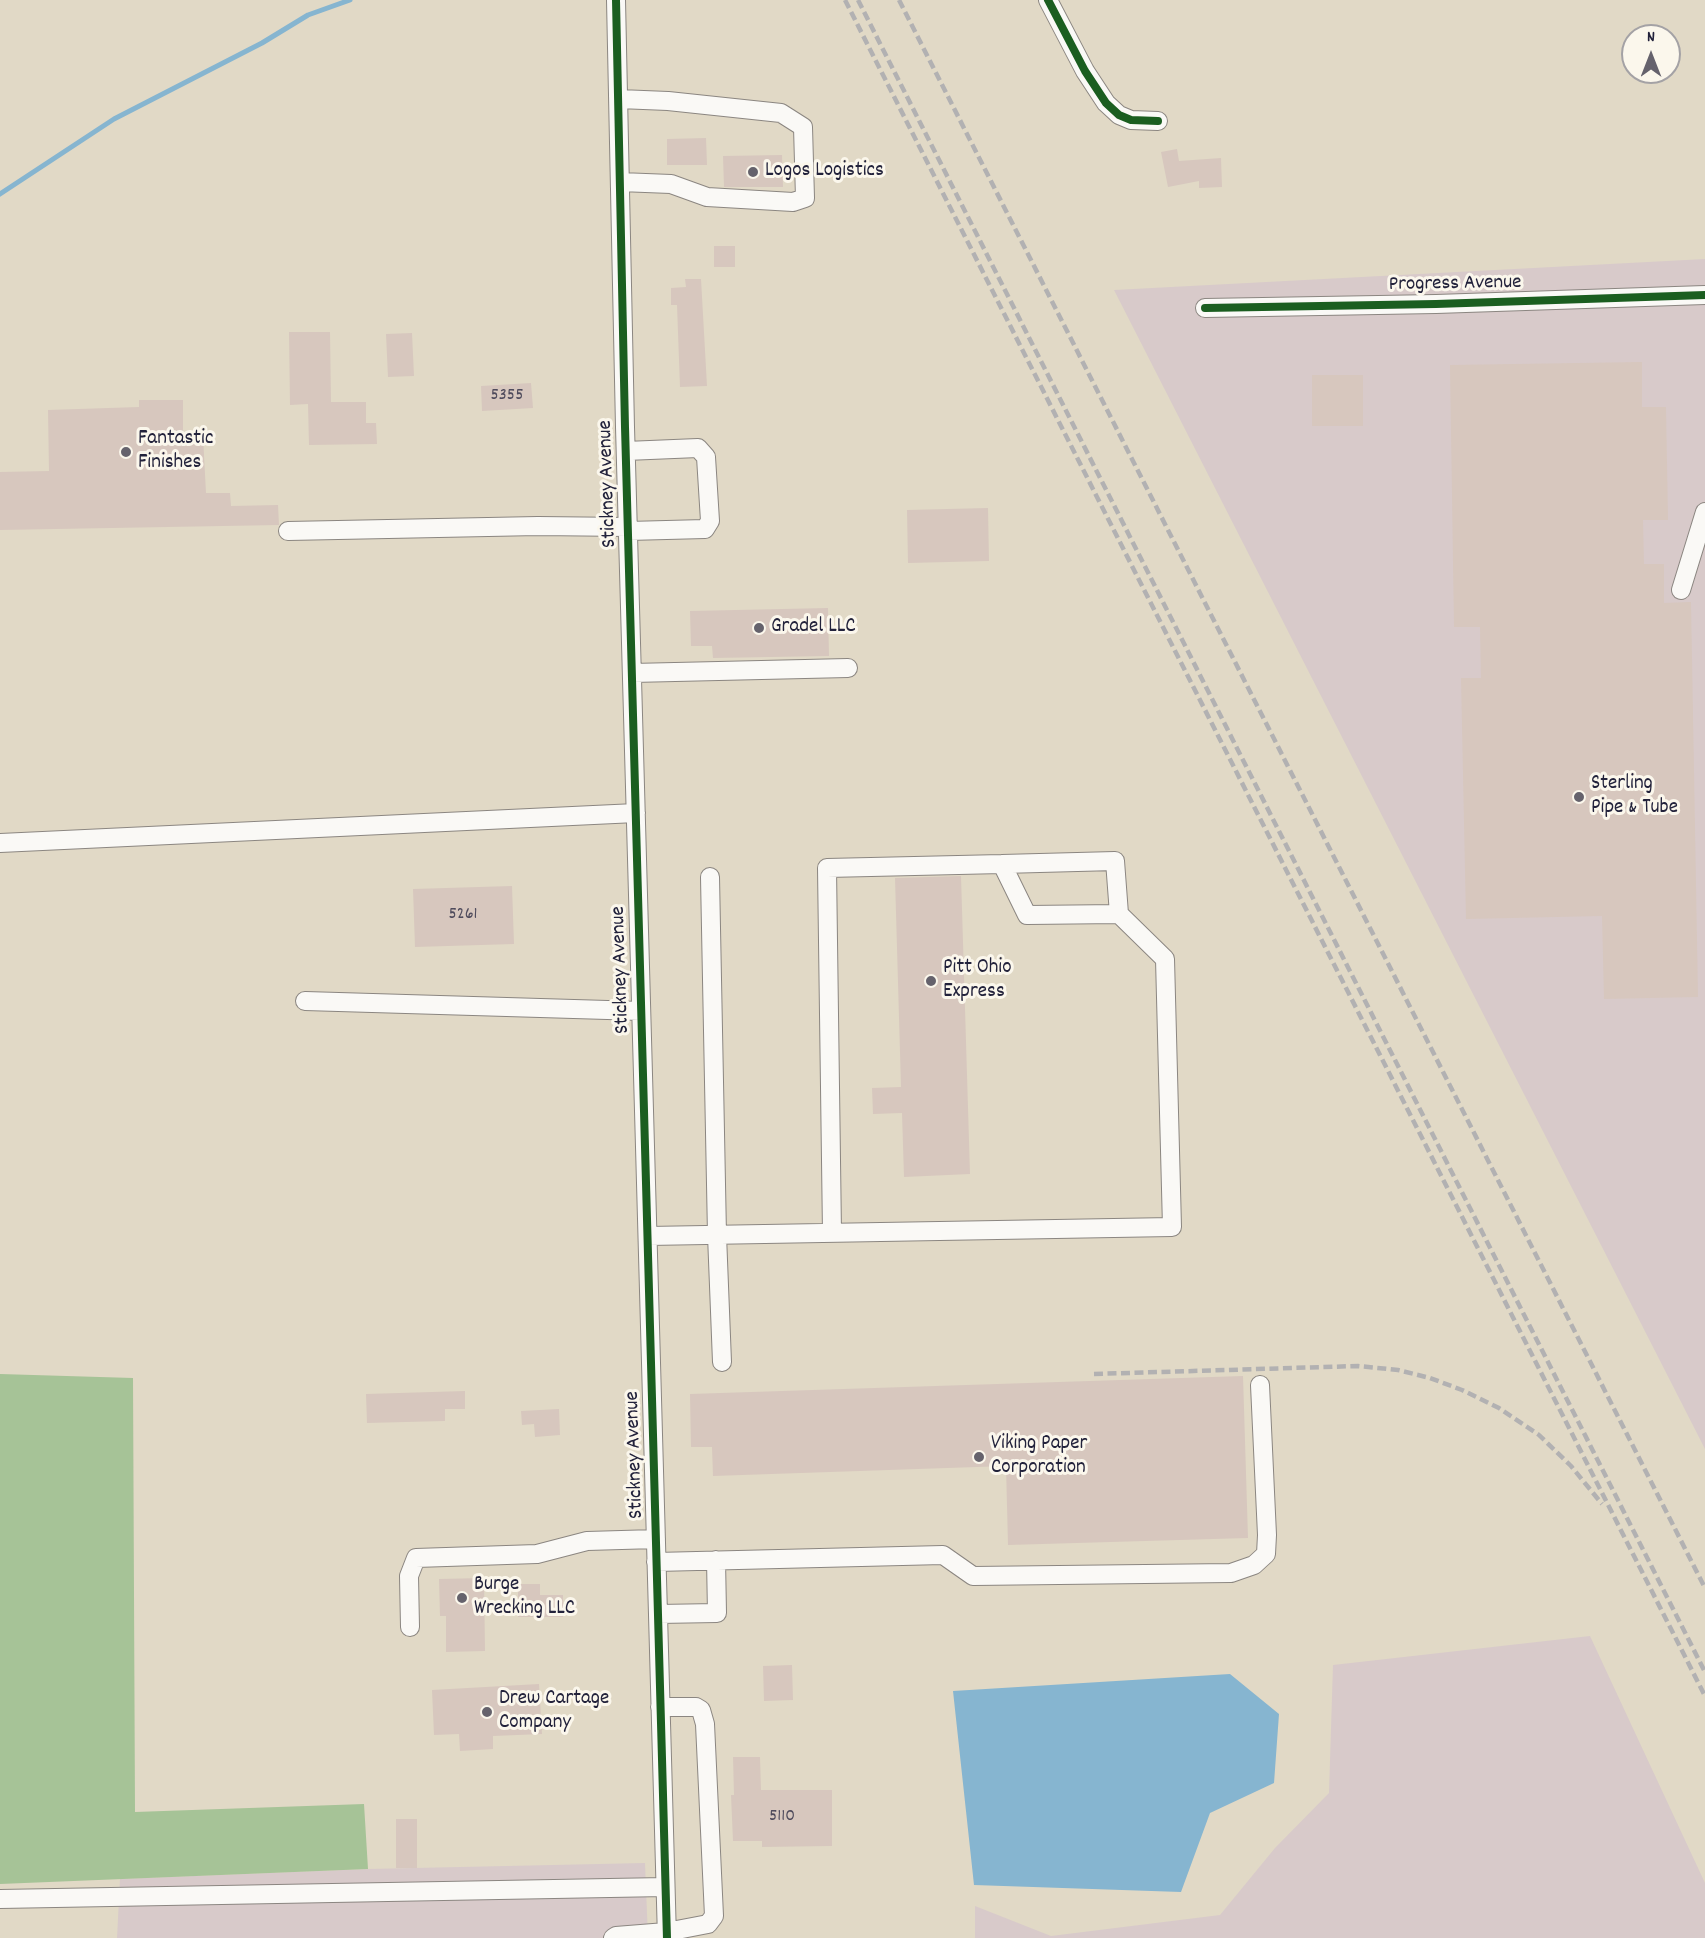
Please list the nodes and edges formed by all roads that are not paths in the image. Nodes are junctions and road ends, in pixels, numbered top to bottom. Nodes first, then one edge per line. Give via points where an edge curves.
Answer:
1 (1048, 0) edge
2 (616, 7) edge
3 (619, 99) junction
4 (1158, 121) dead end
5 (620, 182) junction
6 (1705, 295) edge
7 (1205, 308) dead end
8 (626, 451) junction
9 (1705, 512) edge
10 (628, 529) junction
11 (288, 531) dead end
12 (1681, 590) dead end
13 (848, 668) dead end
14 (632, 673) junction
15 (636, 813) junction
16 (0, 843) edge
17 (1002, 864) junction
18 (710, 877) dead end
19 (1119, 914) junction
20 (305, 1001) dead end
21 (641, 1011) junction
22 (832, 1233) junction
23 (717, 1235) junction
24 (648, 1236) junction
25 (722, 1362) dead end
26 (1260, 1385) dead end
27 (656, 1539) junction
28 (716, 1560) junction
29 (657, 1562) junction
30 (658, 1614) junction
31 (410, 1627) dead end
32 (660, 1707) junction
33 (665, 1887) junction
34 (0, 1899) edge
35 (666, 1935) edge
36 (613, 1938) edge

1 - 4 street via 1106,104 1119,116 1131,120
2 - 3 street, Stickney Avenue
3 - 5 street, Stickney Avenue
3 - 5 street via 781,113 803,127 805,198 793,202 707,196 671,184
5 - 8 street, Stickney Avenue
6 - 7 street, Progress Avenue
8 - 10 street, Stickney Avenue
8 - 10 street via 698,448 706,458 710,521 705,530
9 - 12 street
10 - 11 street via 538,526
10 - 14 street, Stickney Avenue
13 - 14 street
14 - 15 street, Stickney Avenue
15 - 16 street
15 - 21 street, Stickney Avenue
17 - 19 street via 1027,915
17 - 19 street via 1115,861
17 - 22 street via 827,868
18 - 23 street
19 - 22 street via 1165,959 1172,1227
20 - 21 street
21 - 24 street, Stickney Avenue
22 - 23 street
23 - 24 street
23 - 25 street
24 - 27 street, Stickney Avenue
26 - 28 street via 1266,1554 1254,1565 1231,1573 973,1576 943,1555
27 - 29 street, Stickney Avenue
27 - 31 street via 587,1541 537,1554 416,1558 409,1576
28 - 29 street
28 - 30 street via 717,1613
29 - 30 street, Stickney Avenue
30 - 32 street, Stickney Avenue
32 - 33 street, Stickney Avenue
32 - 35 street via 696,1707 703,1717 714,1916 708,1924
33 - 34 street
33 - 35 street, Stickney Avenue
35 - 36 street

